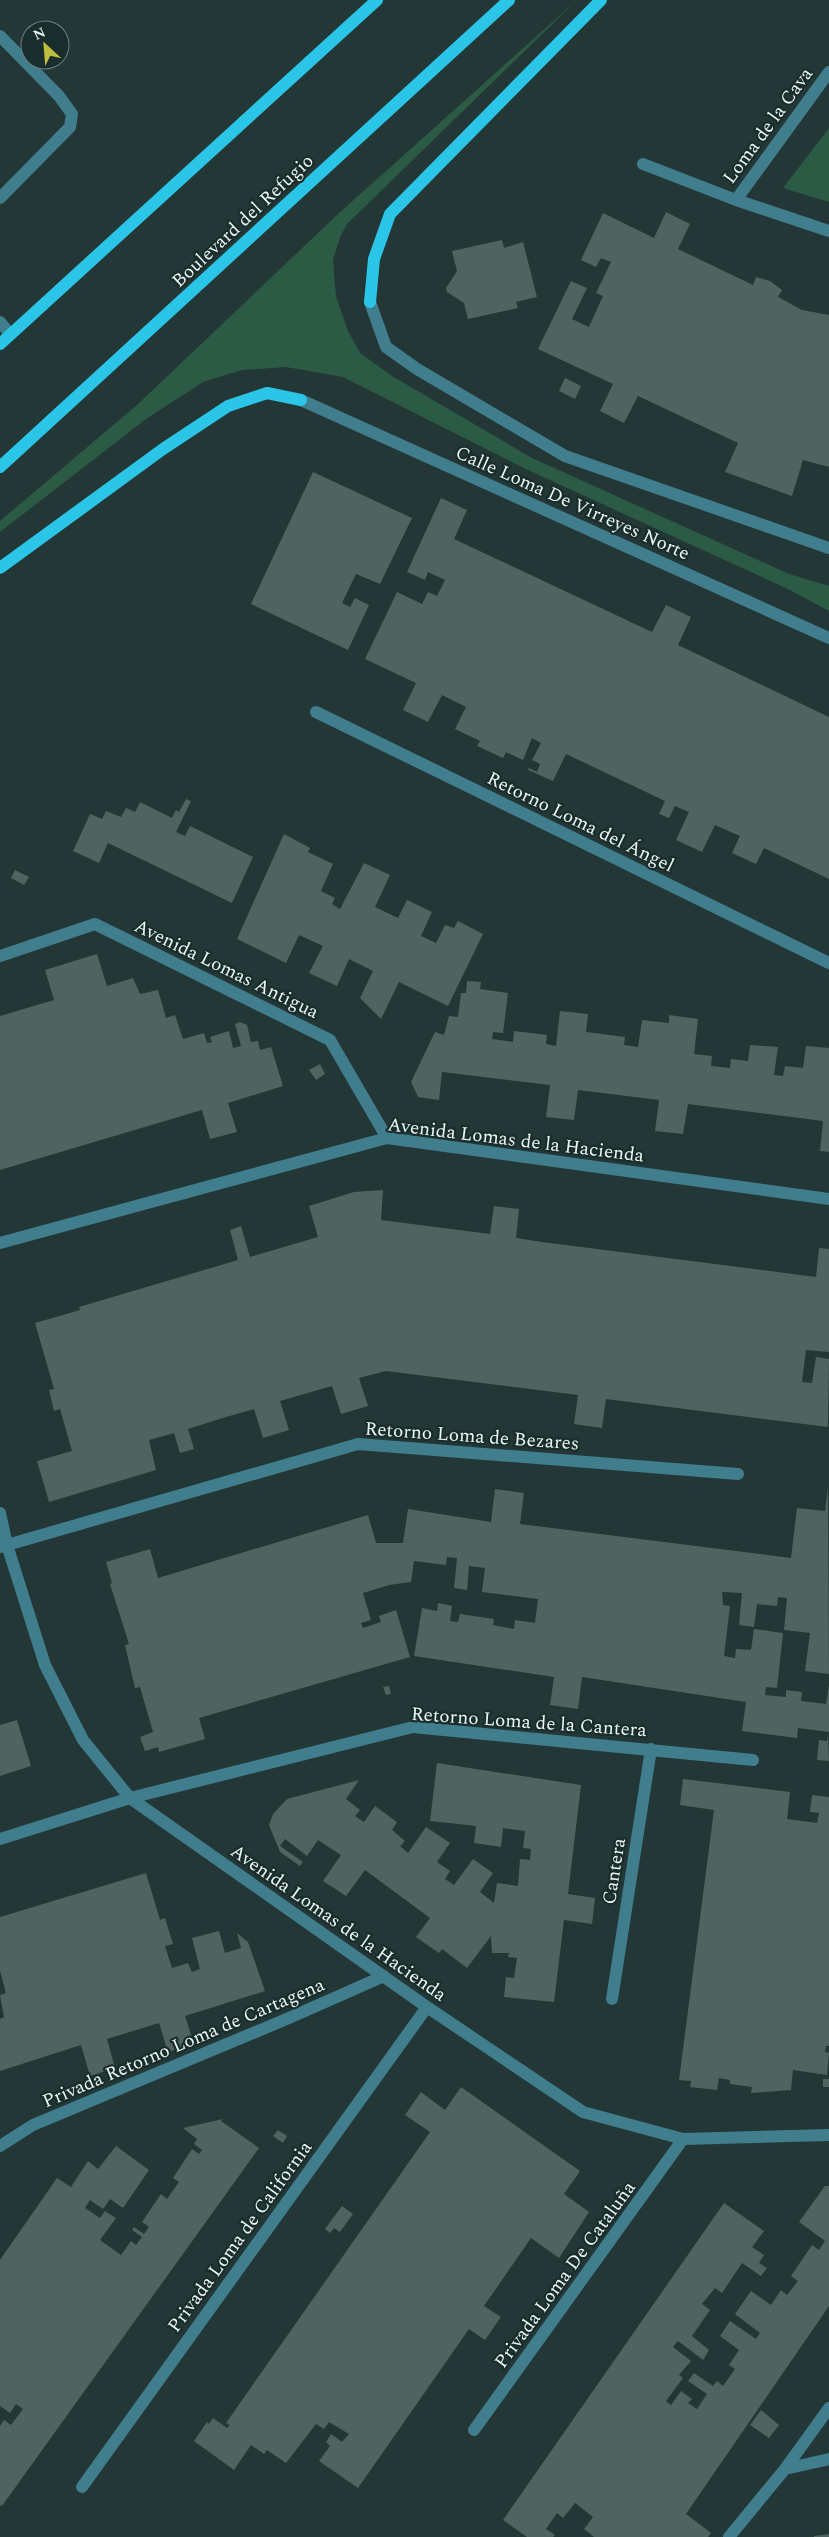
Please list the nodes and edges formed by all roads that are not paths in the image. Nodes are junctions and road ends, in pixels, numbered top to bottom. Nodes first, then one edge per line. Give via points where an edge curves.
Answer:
1 (377, 0) edge
2 (509, 0) edge
3 (601, 0) edge
4 (1, 40) edge
5 (829, 72) edge
6 (642, 164) dead end
7 (0, 198) edge
8 (736, 200) junction
9 (829, 231) edge
10 (370, 302) joint
11 (0, 322) edge
12 (10, 334) junction
13 (0, 344) edge
14 (301, 400) joint
15 (0, 467) edge
16 (829, 548) edge
17 (0, 568) edge
18 (829, 638) edge
19 (316, 712) dead end
20 (0, 956) edge
21 (829, 962) edge
22 (387, 1138) junction
23 (829, 1198) edge
24 (0, 1243) edge
25 (738, 1474) dead end
26 (0, 1513) edge
27 (4, 1546) edge
28 (651, 1749) junction
29 (754, 1760) dead end
30 (130, 1798) junction
31 (0, 1839) edge
32 (384, 1976) junction
33 (612, 1999) dead end
34 (427, 2006) junction
35 (829, 2135) edge
36 (683, 2139) junction
37 (0, 2146) edge
38 (829, 2408) edge
39 (474, 2430) dead end
40 (829, 2459) edge
41 (785, 2469) junction
42 (82, 2487) dead end
43 (729, 2537) edge

1 - 12 main road
2 - 15 main road, Boulevard del Refugio
3 - 10 main road via 390,214 374,259
4 - 7 street via 59,96 72,114 70,127
5 - 8 street, Loma de la Cava
6 - 8 street
8 - 9 street
10 - 16 street via 386,347 417,369 566,456
11 - 12 street
12 - 13 main road
14 - 17 main road via 267,393 228,406 163,449
14 - 18 street, Calle Loma De Virreyes Norte
19 - 21 street, Retorno Loma del Ángel
20 - 22 street, Avenida Lomas Antigua via 95,924 330,1040
22 - 23 street, Avenida Lomas de la Hacienda
22 - 24 street, Avenida Lomas de la Hacienda
25 - 27 street, Retorno Loma de Bezares via 358,1444
26 - 27 street, Avenida Lomas de la Hacienda
27 - 30 street, Avenida Lomas de la Hacienda via 45,1665 83,1740
28 - 29 street, Retorno Loma de la Cantera
28 - 30 street, Retorno Loma de la Cantera via 413,1727
28 - 33 street, Cantera
30 - 31 street, Retorno Loma de la Cantera
30 - 32 street, Avenida Lomas de la Hacienda
32 - 34 street, Avenida Lomas de la Hacienda
32 - 37 street, Privada Retorno Loma de Cartagena via 33,2125
34 - 36 street, Avenida Lomas de la Hacienda via 582,2112
34 - 42 street, Privada Loma de California
35 - 36 street, Avenida Lomas de la Hacienda
36 - 39 street, Privada Loma De Cataluña
38 - 41 street
40 - 41 street
41 - 43 street

